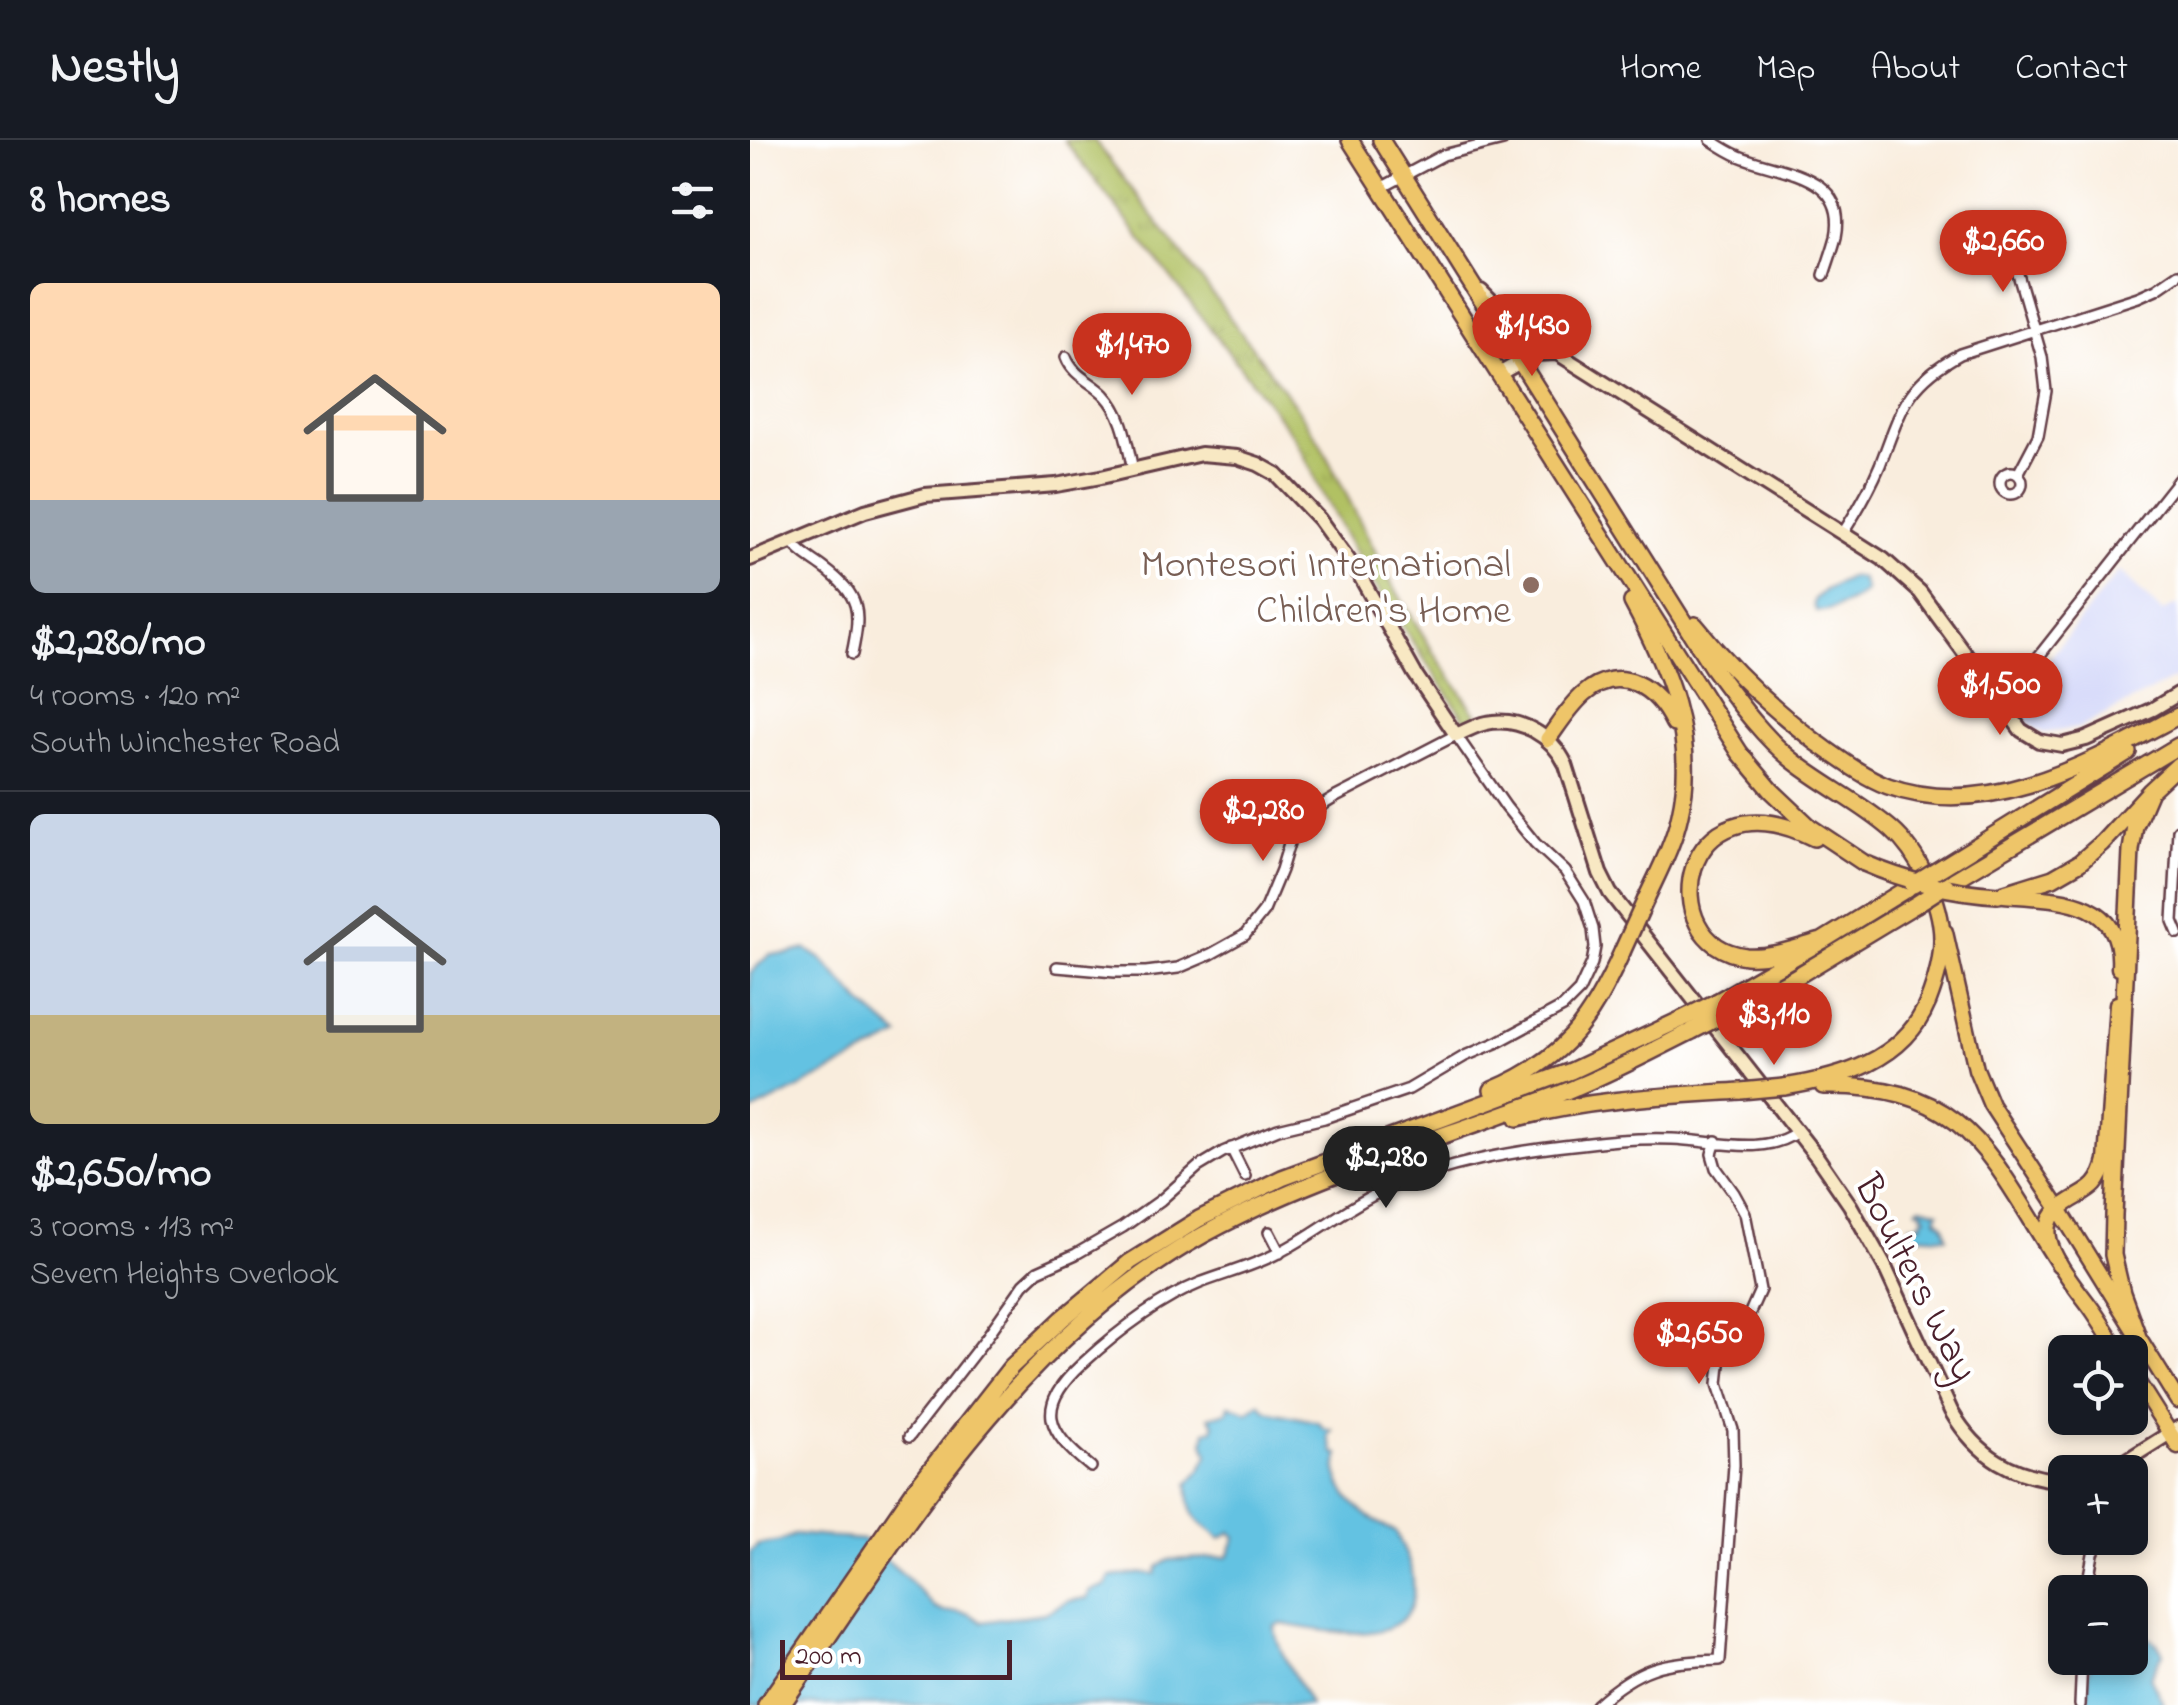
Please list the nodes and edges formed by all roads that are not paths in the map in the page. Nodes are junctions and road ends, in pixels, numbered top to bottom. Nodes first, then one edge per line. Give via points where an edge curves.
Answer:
1 (1350, 140) edge
2 (1381, 140) edge
3 (1502, 140) edge
4 (1711, 140) edge
5 (1403, 174) junction
6 (1381, 188) junction
7 (2011, 250) dead end
8 (1466, 274) junction
9 (1824, 274) dead end
10 (2178, 274) edge
11 (2033, 330) junction
12 (1557, 353) junction
13 (1066, 356) dead end
14 (1520, 362) junction
15 (1499, 374) junction
16 (1133, 470) junction
17 (2018, 474) dead end
18 (2178, 480) edge
19 (1581, 505) junction
20 (1843, 534) junction
21 (1632, 537) junction
22 (792, 542) junction
23 (750, 558) edge
24 (852, 654) dead end
25 (2178, 694) edge
26 (2002, 704) junction
27 (2178, 718) edge
28 (1456, 735) junction
29 (1548, 739) junction
30 (2178, 746) edge
31 (2178, 765) edge
32 (1685, 775) junction
33 (2150, 790) junction
34 (2178, 830) edge
35 (1864, 863) junction
36 (1998, 895) junction
37 (1940, 911) junction
38 (2178, 933) edge
39 (1822, 941) junction
40 (1057, 967) dead end
41 (1722, 1007) junction
42 (1687, 1025) junction
43 (1784, 1087) junction
44 (1797, 1132) junction
45 (1436, 1138) junction
46 (1716, 1142) junction
47 (1231, 1148) junction
48 (1244, 1176) dead end
49 (1282, 1178) junction
50 (2059, 1209) junction
51 (1269, 1232) dead end
52 (1280, 1253) junction
53 (2058, 1264) junction
54 (2136, 1334) junction
55 (2107, 1335) edge
56 (2148, 1396) edge
57 (2178, 1401) edge
58 (2175, 1436) edge
59 (909, 1437) dead end
60 (2140, 1455) edge
61 (1091, 1466) dead end
62 (2048, 1478) edge
63 (918, 1495) junction
64 (2081, 1675) edge
65 (766, 1705) edge
66 (782, 1705) edge
67 (1596, 1705) edge
68 (2080, 1705) edge

1 - 6 highway
2 - 5 highway
3 - 5 street
4 - 9 street via 1825,190 1837,225
5 - 6 street
5 - 8 highway
6 - 15 highway
7 - 11 street
8 - 12 street via 1504,314
8 - 14 highway
10 - 11 street via 2138,296
11 - 17 street via 2046,375 2045,407
11 - 20 street via 1960,354 1915,388
12 - 14 street
12 - 20 street
13 - 16 street via 1070,369 1114,406
14 - 15 street
14 - 21 highway
15 - 19 highway
16 - 22 street via 1037,487 925,495
16 - 28 street via 1214,454 1276,474 1360,576
18 - 26 street
19 - 32 highway via 1655,645 1681,718
19 - 35 highway via 1740,753 1810,828
20 - 26 street via 1920,592
21 - 27 highway via 1750,686 1830,752 1889,786 1951,797 2008,790
21 - 37 highway via 1712,667 1766,735 1892,830 1919,864
22 - 23 street
22 - 24 street via 851,593 858,622
25 - 26 street via 2102,733 2062,745 2028,736
27 - 39 highway, bridge
28 - 29 street via 1500,722
28 - 40 street via 1308,814 1290,840 1264,911 1246,935 1178,968
28 - 47 street via 1584,901 1594,946 1579,991 1563,1007 1409,1088
29 - 32 highway via 1596,686 1636,682 1673,720
29 - 44 street, Boulters Way via 1566,765 1610,892
30 - 41 highway, bridge via 1794,978
31 - 33 highway
32 - 49 highway, bridge via 1681,812 1646,899 1603,994 1565,1044 1509,1083
33 - 36 highway via 2079,863
33 - 54 highway via 2131,850 2113,1242
34 - 38 street
35 - 36 highway, bridge via 1910,880
35 - 39 highway via 1800,830 1757,820 1716,834 1699,852 1690,892 1693,911 1712,941 1748,956
36 - 50 main road via 2087,907 2110,926 2120,955 2106,1160 2092,1188
37 - 43 highway via 1939,973 1924,1010 1900,1042 1862,1068
37 - 50 main road via 1976,1068 1991,1105
39 - 41 highway
41 - 42 highway, bridge
42 - 45 highway via 1576,1088
42 - 49 highway
43 - 45 highway, bridge via 1548,1110
43 - 53 highway via 1874,1087 1948,1114 1986,1152
44 - 46 street via 1775,1144
44 - 62 street, Boulters Way via 1872,1241 1961,1428 2007,1467
45 - 63 highway via 1287,1194 1203,1235 1136,1278 1023,1380
46 - 52 street via 1631,1139 1486,1157 1383,1191
46 - 67 street via 1716,1168 1745,1213 1760,1290 1721,1355 1718,1384 1734,1430 1734,1465 1720,1660 1651,1668
47 - 48 street
47 - 59 street via 1123,1227 1038,1271
49 - 63 highway via 1199,1218 1130,1262 1062,1318 1011,1367
50 - 53 main road via 2048,1224
50 - 54 main road
51 - 52 street
52 - 61 street via 1169,1299 1075,1371 1050,1418 1069,1449
53 - 55 main road
54 - 57 main road
56 - 58 main road
58 - 60 street
63 - 65 highway
63 - 66 highway
64 - 68 street

